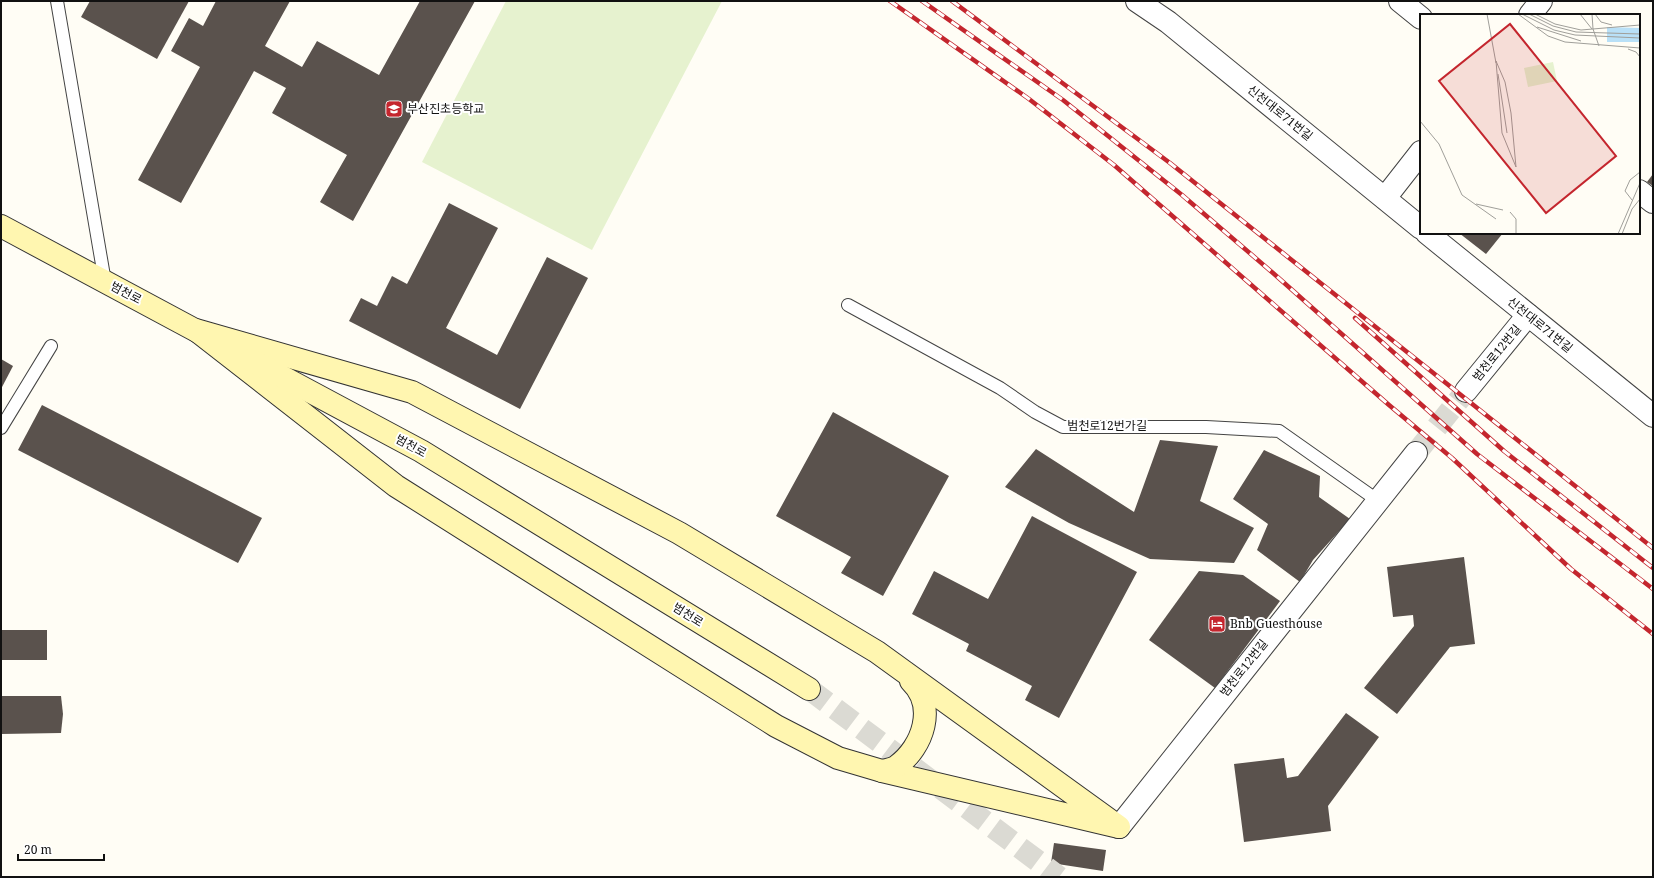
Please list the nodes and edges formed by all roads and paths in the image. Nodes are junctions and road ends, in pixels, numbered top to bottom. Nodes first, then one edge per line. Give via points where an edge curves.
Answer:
1 (57, 1) edge
2 (1137, 1) edge
3 (1400, 1) edge
4 (1541, 1) edge
5 (1531, 14) edge
6 (1420, 17) edge
7 (1420, 153) edge
8 (1640, 192) edge
9 (1385, 198) junction
10 (1653, 202) edge
11 (1, 226) edge
12 (1420, 227) edge
13 (1428, 234) edge
14 (105, 282) junction
15 (848, 305) dead end
16 (1528, 315) junction
17 (196, 330) junction
18 (51, 346) dead end
19 (1466, 391) tunnel mouth
20 (1653, 416) edge
21 (1, 428) edge
22 (1416, 453) tunnel mouth
23 (1377, 500) junction
24 (877, 652) junction
25 (809, 689) tunnel mouth
26 (882, 771) junction
27 (1119, 827) junction

1 - 14 lane
2 - 9 street, 신천대로71번길 via 1168,22
3 - 6 street
4 - 5 street
7 - 9 street
8 - 10 street
9 - 12 street, 신천대로71번길
11 - 14 main road, 범천로
13 - 16 street, 신천대로71번길
14 - 17 main road, 범천로
15 - 23 lane, 범천로12번가길 via 1000,388 1062,427 1206,427 1279,431
16 - 19 street, 범천로12번길
16 - 20 street, 신천대로71번길
17 - 24 main road via 412,392 679,533
17 - 25 main road, 범천로 via 421,451
17 - 26 main road via 396,486 776,726 838,758
18 - 21 lane
22 - 23 street, 범천로12번길
23 - 27 street, 범천로12번길
24 - 26 main road via 913,682 925,704 925,726 914,749 896,767
24 - 27 main road
26 - 27 main road

